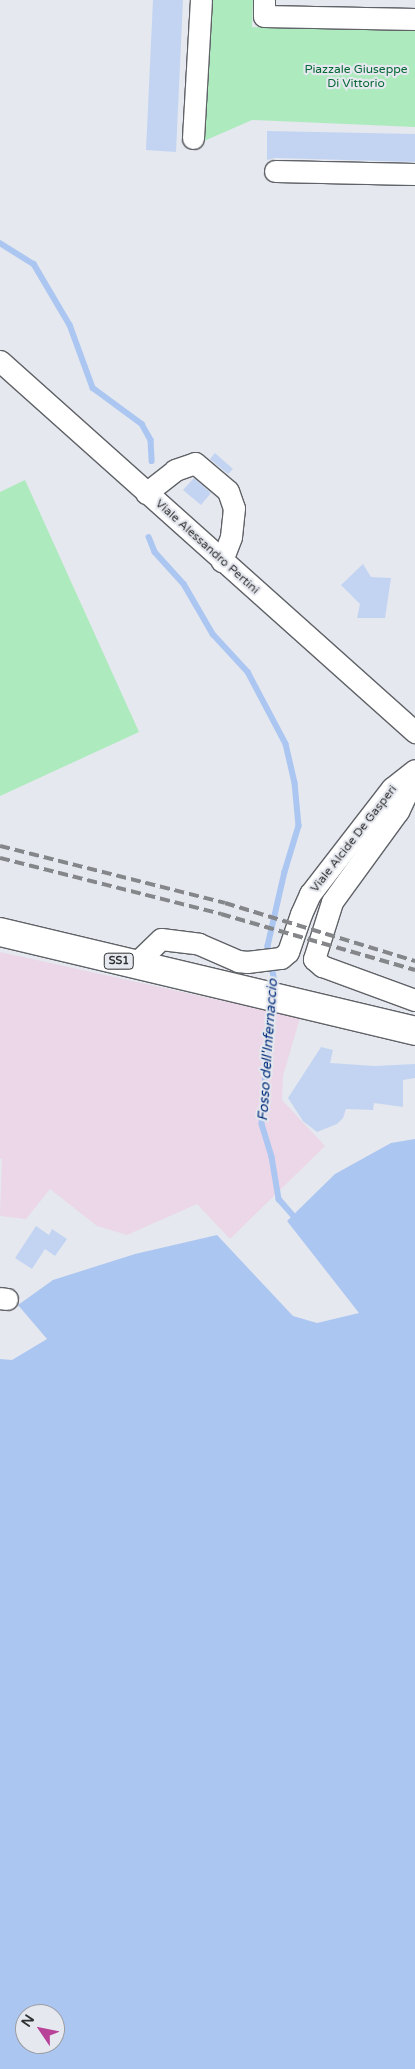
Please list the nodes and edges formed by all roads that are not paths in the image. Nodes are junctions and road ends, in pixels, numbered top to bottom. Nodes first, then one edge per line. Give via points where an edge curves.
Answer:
1 (201, 0) edge
2 (264, 0) edge
3 (415, 19) edge
4 (193, 138) dead end
5 (275, 171) dead end
6 (415, 174) edge
7 (0, 361) edge
8 (146, 493) junction
9 (222, 561) junction
10 (415, 732) edge
11 (415, 770) edge
12 (415, 775) edge
13 (0, 932) edge
14 (134, 965) junction
15 (415, 1000) edge
16 (415, 1031) edge

1 - 4 street
2 - 3 street via 264,16
5 - 6 street
7 - 8 street, Viale Alessandro Pertini
8 - 9 street, Viale Alessandro Pertini
8 - 9 street via 175,470 195,463 228,491 234,508 231,537
9 - 10 street, Viale Alessandro Pertini
11 - 14 street, Viale Alcide De Gasperi via 392,788 310,894 288,952 281,958 238,961 199,944 161,939
12 - 15 street, Viale Alcide De Gasperi via 398,811 332,902 314,959 322,966
13 - 14 main road, SS1
14 - 16 main road, SS1

